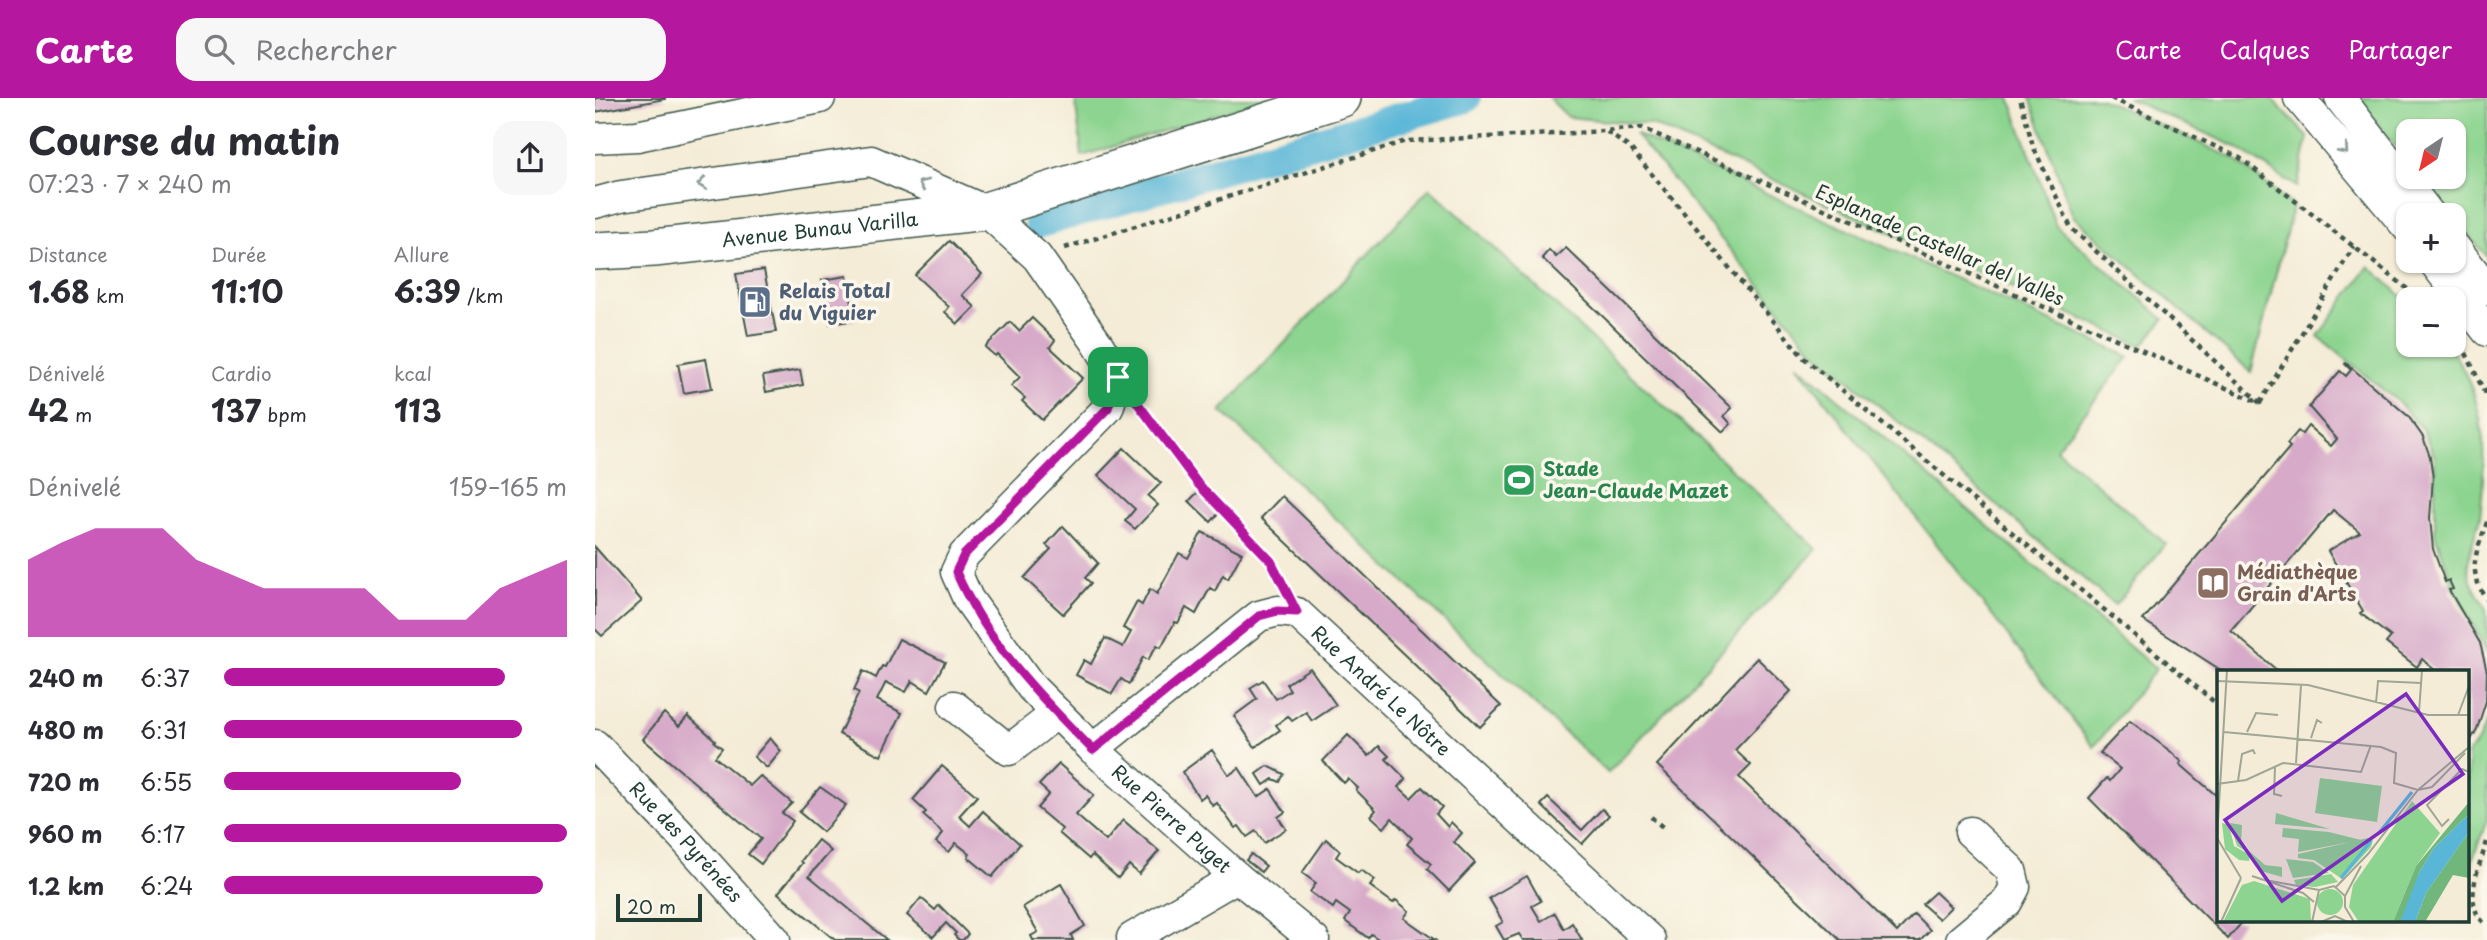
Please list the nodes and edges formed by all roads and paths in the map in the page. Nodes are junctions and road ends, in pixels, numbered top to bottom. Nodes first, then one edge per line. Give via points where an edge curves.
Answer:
1 (820, 98) edge
2 (1342, 98) edge
3 (2020, 98) edge
4 (2111, 98) edge
5 (2299, 98) edge
6 (2340, 98) edge
7 (1605, 131) junction
8 (595, 138) edge
9 (595, 203) edge
10 (2421, 203) edge
11 (986, 211) junction
12 (2396, 214) edge
13 (2354, 246) junction
14 (654, 248) junction
15 (595, 251) edge
16 (1037, 257) junction
17 (595, 261) edge
18 (2466, 262) edge
19 (2442, 273) edge
20 (2405, 287) edge
21 (2487, 289) edge
22 (2487, 331) edge
23 (2466, 353) edge
24 (1118, 377) junction
25 (2487, 398) edge
26 (2260, 403) junction
27 (2487, 522) edge
28 (2487, 540) edge
29 (2480, 542) junction
30 (2487, 600) edge
31 (1297, 612) junction
32 (2217, 704) edge
33 (954, 706) dead end
34 (1057, 713) junction
35 (595, 745) edge
36 (1093, 750) junction
37 (1651, 817) dead end
38 (1665, 830) dead end
39 (1970, 832) dead end
40 (2487, 842) edge
41 (1237, 877) junction
42 (2469, 905) edge
43 (2475, 909) junction
44 (2487, 925) edge
45 (775, 940) edge
46 (1133, 940) edge
47 (1314, 940) edge
48 (1650, 940) edge
49 (1961, 940) edge

1 - 8 street via 636,136
2 - 11 main road, Avenue Bunau Varilla
3 - 26 path via 2033,146 2071,228
4 - 13 path via 2240,158
5 -> 12 street
6 - 10 street
7 - 16 path, Esplanade Castellar del Vallès via 1406,141
7 - 26 path, Esplanade Castellar del Vallès via 1642,128
7 - 32 path via 1631,149 1804,358
11 -> 9 street via 871,161 621,195
11 - 14 main road, Avenue Bunau Varilla
11 - 16 street
13 - 20 path
13 - 26 path
14 - 15 main road, Avenue Bunau Varilla
14 - 17 main road, Avenue Bunau Varilla
16 - 24 street
18 - 21 street
19 - 22 street
23 - 25 path
24 - 31 path via 1198,484 1271,561
24 - 34 street, Rue Pierre Puget via 1108,408 964,555 956,572 968,599 1032,688
27 - 29 path
28 - 29 path
29 - 30 path via 2474,562 2476,583
31 - 36 street, Rue André Le Nôtre via 1259,616
31 - 48 street, Rue André Le Nôtre
33 - 34 street via 1009,750
34 - 36 street, Rue Pierre Puget
35 - 45 street, Rue des Pyrénées
36 - 41 street, Rue Pierre Puget
37 - 38 path
39 - 49 street via 2011,870 2015,887 2007,902
40 - 43 path via 2474,887
41 - 46 street, Rue Pierre Puget
41 - 47 street, Rue Pierre Puget
42 - 43 path
43 - 44 path

